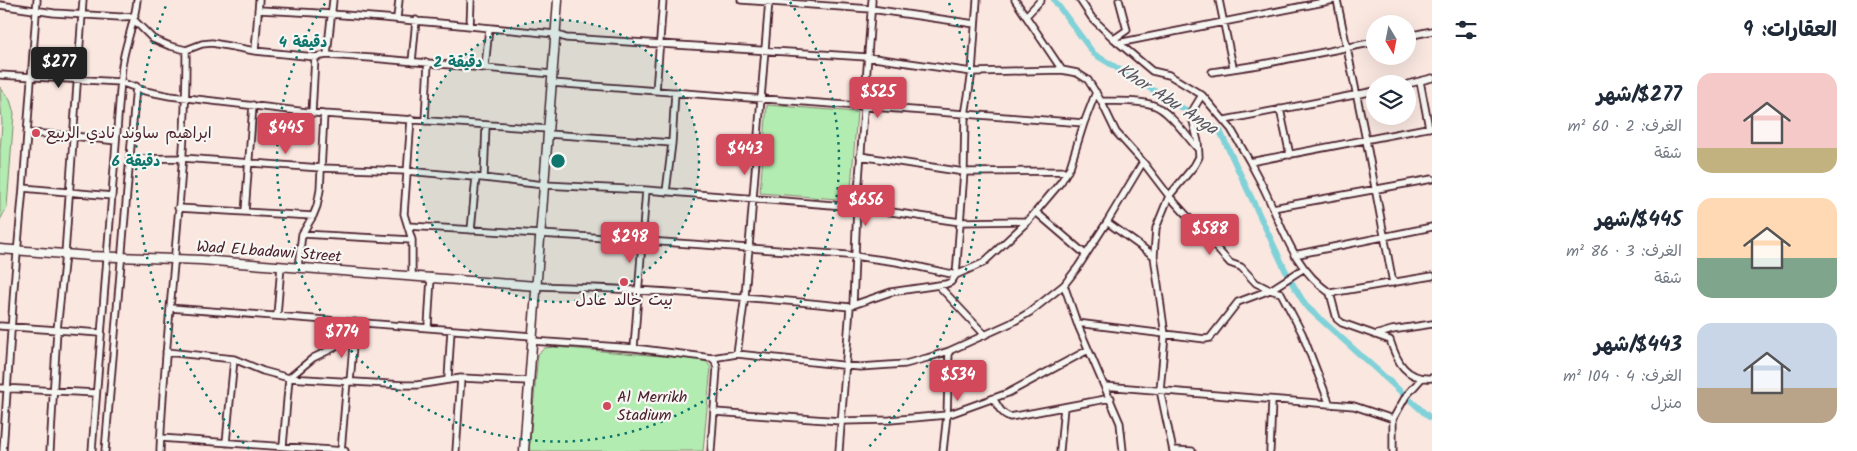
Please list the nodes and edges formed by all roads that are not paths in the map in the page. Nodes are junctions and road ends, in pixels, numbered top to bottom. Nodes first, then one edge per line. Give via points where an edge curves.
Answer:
1 (38, 0) edge
2 (83, 0) edge
3 (137, 0) edge
4 (259, 0) edge
5 (333, 0) edge
6 (400, 0) edge
7 (470, 0) edge
8 (558, 0) edge
9 (663, 0) edge
10 (741, 0) edge
11 (872, 0) edge
12 (977, 0) edge
13 (1015, 0) edge
14 (1041, 0) edge
15 (1082, 0) edge
16 (1119, 0) edge
17 (1219, 0) edge
18 (1335, 0) edge
19 (769, 1) edge
20 (0, 5) edge
21 (871, 9) junction
22 (37, 10) junction
23 (258, 10) junction
24 (331, 13) junction
25 (82, 15) junction
26 (1026, 16) junction
27 (135, 18) junction
28 (397, 18) junction
29 (416, 20) junction
30 (1224, 21) junction
31 (975, 24) junction
32 (470, 26) junction
33 (489, 28) junction
34 (1432, 31) edge
35 (556, 34) junction
36 (1416, 34) edge
37 (1116, 41) junction
38 (660, 43) junction
39 (1366, 44) edge
40 (1347, 48) junction
41 (186, 50) junction
42 (765, 50) junction
43 (255, 51) junction
44 (327, 55) junction
45 (315, 57) junction
46 (867, 57) junction
47 (412, 62) junction
48 (428, 63) junction
49 (485, 68) junction
50 (1233, 68) junction
51 (1062, 70) junction
52 (972, 72) junction
53 (1212, 72) dead end
54 (552, 74) junction
55 (0, 75) edge
56 (32, 77) junction
57 (1432, 78) edge
58 (78, 79) junction
59 (1420, 81) junction
60 (120, 82) junction
61 (1416, 82) edge
62 (552, 83) junction
63 (136, 86) junction
64 (656, 91) junction
65 (675, 92) junction
66 (1096, 92) junction
67 (1366, 93) edge
68 (1202, 94) junction
69 (1357, 95) junction
70 (186, 98) junction
71 (761, 100) junction
72 (1102, 101) junction
73 (253, 105) junction
74 (864, 108) junction
75 (1280, 109) junction
76 (312, 113) junction
77 (324, 114) junction
78 (965, 115) junction
79 (410, 120) junction
80 (1225, 120) junction
81 (425, 121) junction
82 (1084, 123) junction
83 (486, 125) junction
84 (1430, 128) edge
85 (548, 131) junction
86 (28, 133) junction
87 (74, 136) junction
88 (1366, 140) junction
89 (116, 141) junction
90 (672, 143) junction
91 (1199, 150) junction
92 (1290, 154) junction
93 (860, 156) junction
94 (130, 158) junction
95 (182, 158) junction
96 (1143, 162) junction
97 (1250, 162) junction
98 (249, 163) junction
99 (321, 168) junction
100 (407, 171) junction
101 (1068, 171) junction
102 (964, 172) junction
103 (476, 178) junction
104 (484, 178) junction
105 (1432, 179) edge
106 (544, 185) junction
107 (24, 188) junction
108 (1375, 189) junction
109 (646, 190) junction
110 (69, 192) junction
111 (666, 192) junction
112 (112, 196) junction
113 (1170, 196) junction
114 (753, 199) junction
115 (857, 207) junction
116 (178, 208) junction
117 (1273, 208) junction
118 (245, 212) junction
119 (1036, 212) junction
120 (313, 216) junction
121 (1028, 221) junction
122 (960, 222) junction
123 (1107, 222) junction
124 (408, 226) junction
125 (1432, 227) edge
126 (471, 230) junction
127 (302, 234) junction
128 (540, 234) junction
129 (1384, 236) junction
130 (412, 240) junction
131 (642, 241) junction
132 (749, 248) junction
133 (0, 250) edge
134 (17, 251) junction
135 (65, 254) junction
136 (1085, 254) junction
137 (1294, 255) junction
138 (854, 256) junction
139 (1154, 256) junction
140 (107, 257) junction
141 (122, 257) junction
142 (174, 258) junction
143 (281, 266) junction
144 (298, 267) junction
145 (1303, 268) junction
146 (956, 275) junction
147 (412, 276) junction
148 (1432, 276) edge
149 (431, 277) junction
150 (1393, 283) junction
151 (1064, 284) junction
152 (536, 286) junction
153 (939, 286) junction
154 (638, 289) junction
155 (1270, 290) junction
156 (1330, 293) junction
157 (745, 296) junction
158 (851, 306) junction
159 (170, 308) junction
160 (277, 316) junction
161 (355, 322) junction
162 (1077, 323) junction
163 (1432, 324) edge
164 (0, 326) edge
165 (11, 326) junction
166 (428, 327) junction
167 (57, 330) junction
168 (451, 330) junction
169 (100, 333) junction
170 (985, 335) junction
171 (1165, 335) junction
172 (1374, 336) junction
173 (354, 338) junction
174 (532, 338) junction
175 (634, 348) junction
176 (1088, 350) junction
177 (949, 351) junction
178 (166, 352) junction
179 (737, 354) junction
180 (712, 358) junction
181 (234, 359) junction
182 (845, 366) junction
183 (289, 378) junction
184 (460, 378) junction
185 (1422, 378) junction
186 (1432, 378) edge
187 (448, 379) junction
188 (528, 381) junction
189 (348, 382) junction
190 (1104, 386) junction
191 (0, 388) edge
192 (7, 389) junction
193 (54, 390) junction
194 (1160, 390) junction
195 (96, 393) junction
196 (993, 398) junction
197 (1111, 398) junction
198 (1272, 400) junction
199 (1330, 405) junction
200 (1064, 407) junction
201 (715, 412) junction
202 (947, 415) junction
203 (1393, 419) junction
204 (841, 422) junction
205 (160, 438) junction
206 (226, 443) junction
207 (283, 446) junction
208 (266, 449) edge
209 (1173, 450) edge
210 (3, 451) edge
211 (50, 451) edge
212 (92, 451) edge
213 (105, 451) edge
214 (160, 451) edge
215 (343, 451) edge
216 (456, 451) edge
217 (524, 451) edge
218 (711, 451) edge
219 (839, 451) edge
220 (943, 451) edge
221 (1060, 451) edge
222 (1123, 451) edge
223 (1192, 451) edge
224 (1270, 451) edge
225 (1393, 451) edge

1 - 22 street
2 - 25 street
3 - 27 street
4 - 23 street
5 - 24 street
6 - 28 street
7 - 32 street
8 - 35 street
9 - 38 street
10 - 19 street
11 - 21 street
12 - 31 street
13 - 26 street
14 - 26 street
15 - 37 street via 1096,23
16 - 37 street via 1127,30
17 - 30 street
18 - 30 street
18 - 40 street
19 - 21 street
19 - 42 street
20 - 22 street
21 - 31 street
21 - 46 street
22 - 25 street
22 - 56 street
23 - 24 street
23 - 43 street
24 - 28 street
24 - 44 street
25 - 27 street
25 - 58 street
26 - 51 street
27 - 41 street via 153,39
27 - 60 street via 124,48
28 - 29 street
29 - 32 street
29 - 47 street
30 - 37 street
30 - 50 street
31 - 52 street
32 - 33 street
33 - 35 street
33 - 49 street
34 - 36 street
35 - 38 street via 566,38
35 - 54 street
37 - 68 street via 1152,71 1169,75
38 - 42 street
38 - 64 street
39 - 40 street
40 - 50 street
40 - 69 street
41 - 43 street via 212,43
41 - 70 street
42 - 46 street
42 - 71 street
43 - 45 street
44 - 45 street
44 - 47 street
45 - 76 street
46 - 52 street
46 - 74 street
47 - 48 street
48 - 49 street
48 - 81 street
49 - 54 street
50 - 53 street
51 - 52 street
51 - 66 street via 1082,75
52 - 78 street
54 - 62 street
55 - 56 street
56 - 58 street
56 - 86 street
57 - 59 street
58 - 60 street
58 - 87 street
59 - 61 street
59 - 84 street
60 - 63 street
60 - 89 street
62 - 64 street
62 - 85 street
63 - 70 street via 145,91
63 - 94 street
64 - 65 street
65 - 71 street
65 - 90 street
66 - 72 street
66 - 82 street
67 - 69 street
68 - 80 street
68 - 91 street via 1191,113
69 - 75 street
69 - 88 street
70 - 73 street
70 - 95 street
71 - 74 street
71 - 114 street
72 - 91 street via 1155,106
72 - 96 street via 1116,132
73 - 76 street
73 - 98 street
74 - 78 street
74 - 93 street
75 - 80 street
75 - 92 street
76 - 77 street
77 - 79 street
77 - 99 street
78 - 82 street
78 - 102 street
79 - 81 street
79 - 100 street
80 - 97 street
81 - 83 street
82 - 101 street
83 - 85 street
83 - 104 street
84 - 88 street
85 - 90 street
85 - 106 street
86 - 87 street
86 - 107 street
87 - 89 street
87 - 110 street
88 - 92 street
88 - 108 street
89 - 112 street
90 - 111 street
91 - 113 street via 1198,161
92 - 97 street
93 - 102 street
93 - 115 street
94 - 95 street
94 - 141 street
95 - 98 street
95 - 116 street
96 - 113 street
96 - 123 street
97 - 117 street
98 - 99 street
98 - 118 street
99 - 100 street
99 - 120 street
100 - 103 street
100 - 124 street via 404,214
101 - 102 street
101 - 119 street
102 - 122 street
103 - 104 street
103 - 126 street
104 - 106 street
105 - 108 street
106 - 109 street
106 - 128 street
107 - 110 street
107 - 134 street
108 - 117 street
108 - 129 street
109 - 111 street
109 - 131 street
110 - 112 street
110 - 135 street
111 - 114 street
112 - 140 street
113 - 139 street via 1156,228
113 - 155 street via 1230,263 1241,267 1256,283
114 - 115 street
114 - 132 street
115 - 122 street
115 - 138 street
116 - 118 street
116 - 142 street
117 - 137 street
118 - 120 street
119 - 121 street
119 - 136 street
120 - 127 street
121 - 122 street
121 - 146 street via 983,263
122 - 146 street
123 - 136 street
123 - 139 street
124 - 126 street
124 - 130 street
125 - 129 street
126 - 128 street
127 - 130 street
127 - 144 street
128 - 131 street
128 - 152 street
129 - 137 street
129 - 150 street
130 - 147 street
131 - 132 street
131 - 154 street
132 - 138 street
132 - 157 street
133 - 134 street, Wad ELbadawi Street
134 - 135 street, Wad ELbadawi Street
134 - 165 street
135 - 140 street, Wad ELbadawi Street
135 - 167 street
136 - 151 street
137 - 145 street
138 - 146 street
138 - 158 street
139 - 171 street
140 - 141 street, Wad ELbadawi Street
140 - 169 street
141 - 142 street, Wad ELbadawi Street
141 - 213 street
142 - 143 street, Wad ELbadawi Street
142 - 159 street
143 - 144 street, Wad ELbadawi Street
143 - 160 street
144 - 147 street, Wad ELbadawi Street
145 - 155 street
145 - 156 street
146 - 153 street via 951,282
147 - 149 street, Wad ELbadawi Street
148 - 150 street
149 - 152 street, Wad ELbadawi Street
149 - 166 street
150 - 156 street
151 - 162 street
151 - 170 street via 1030,312
152 - 154 street
152 - 174 street
153 - 158 street via 891,292
153 - 170 street
154 - 157 street
154 - 175 street
155 - 171 street via 1238,302 1210,338
155 - 199 street via 1281,293 1302,333
156 - 172 street via 1337,319
157 - 158 street
157 - 179 street
158 - 182 street
159 - 160 street
159 - 178 street
160 - 161 street
161 - 166 street
161 - 173 street
162 - 171 street
162 - 176 street
163 - 172 street
164 - 165 street
165 - 167 street
165 - 192 street
166 - 168 street
167 - 169 street
167 - 193 street
168 - 174 street
168 - 187 street
169 - 195 street
170 - 177 street
171 - 194 street
172 - 185 street via 1390,340 1396,359 1408,372
173 - 183 street via 313,358
173 - 189 street
174 - 175 street
174 - 188 street
175 - 180 street
176 - 190 street
176 - 196 street
177 - 182 street via 905,364
177 - 202 street
178 - 181 street
178 - 205 street
179 - 180 street
179 - 182 street
180 - 201 street via 717,368
181 - 183 street via 263,372
181 - 206 street
182 - 204 street
183 - 189 street
183 - 207 street
184 - 187 street
184 - 188 street
184 - 216 street
185 - 186 street
185 - 203 street via 1406,396
187 - 189 street via 417,385
188 - 217 street
189 - 215 street
190 - 194 street
190 - 197 street
191 - 192 street
192 - 193 street
192 - 210 street
193 - 195 street
193 - 211 street
194 - 198 street
194 - 209 street
195 - 212 street
196 - 200 street via 1010,417
196 - 202 street
197 - 200 street
197 - 222 street via 1120,422
198 - 199 street
198 - 224 street
199 - 203 street via 1354,406
200 - 221 street
201 - 204 street
201 - 218 street
202 - 204 street
202 - 220 street
203 - 225 street
204 - 219 street
205 - 206 street
205 - 214 street
206 - 208 street
207 - 208 street
207 - 215 street
209 - 223 street

